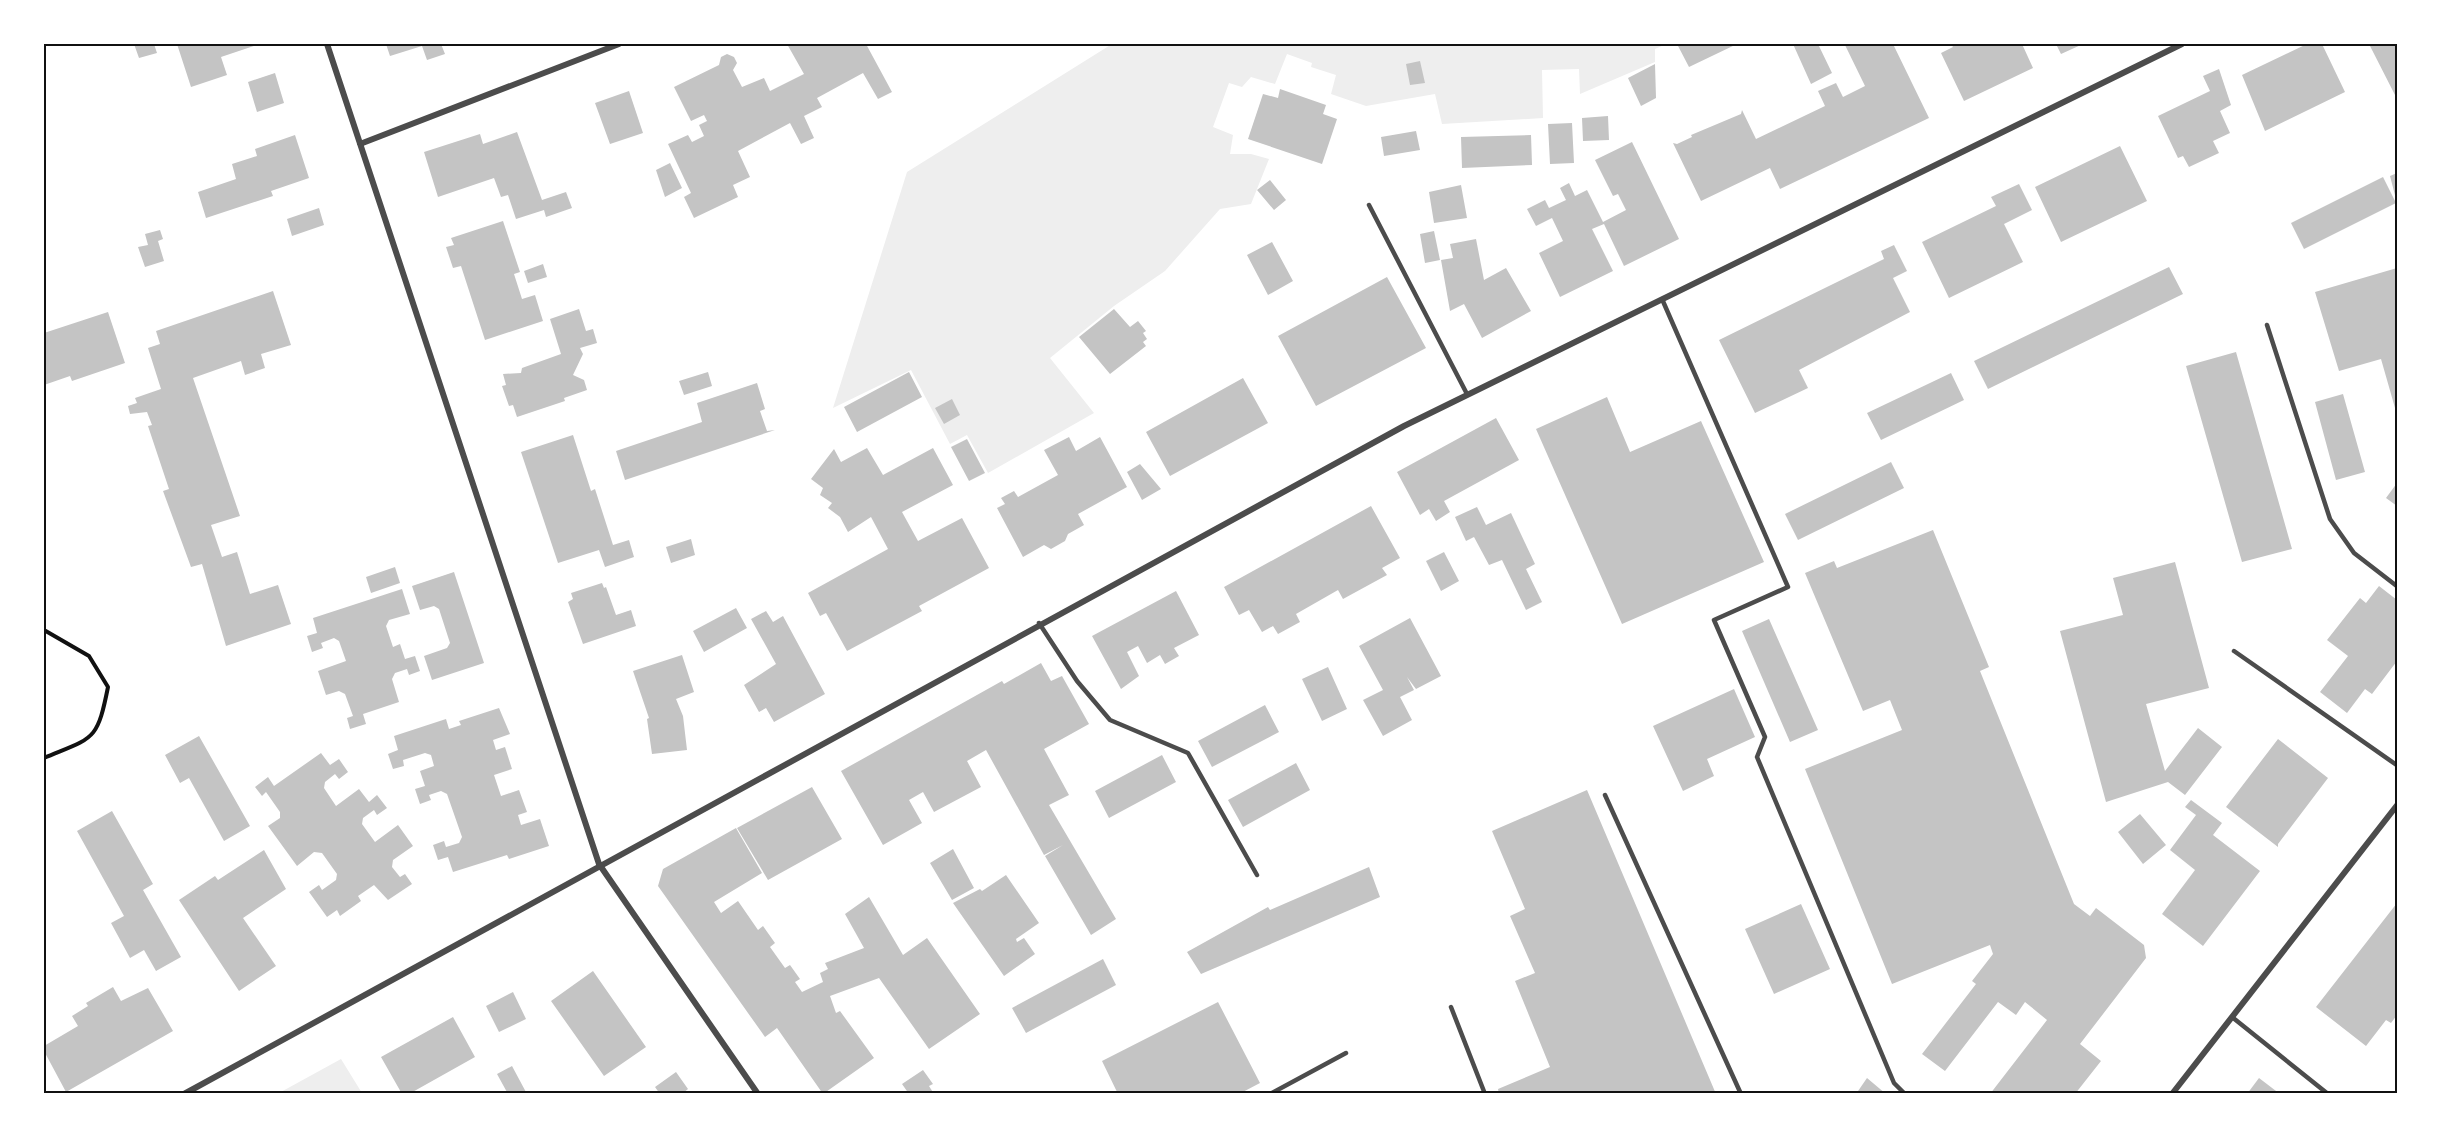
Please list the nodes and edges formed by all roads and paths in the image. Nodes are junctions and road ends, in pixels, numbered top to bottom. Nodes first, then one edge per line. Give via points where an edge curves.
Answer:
1 (327, 44) edge
2 (620, 44) edge
3 (2182, 44) edge
4 (360, 144) junction
5 (1369, 205) dead end
6 (1662, 299) junction
7 (2267, 325) dead end
8 (1467, 394) junction
9 (2397, 587) edge
10 (1039, 623) junction
11 (44, 630) edge
12 (2234, 651) dead end
13 (44, 758) edge
14 (2397, 766) edge
15 (1605, 795) dead end
16 (2397, 804) edge
17 (599, 864) junction
18 (1257, 874) dead end
19 (1451, 1007) dead end
20 (2232, 1017) junction
21 (1346, 1053) dead end
22 (184, 1094) edge
23 (758, 1094) edge
24 (1270, 1094) edge
25 (1485, 1094) edge
26 (1741, 1094) edge
27 (1905, 1094) edge
28 (2172, 1094) edge
29 (2328, 1094) edge

1 - 4 street
2 - 4 street
3 - 6 street
4 - 17 street
5 - 8 lane
6 - 8 street
6 - 27 lane via 1788,587 1714,620 1764,737 1757,757 1894,1083
7 - 9 lane via 2330,519 2354,553
8 - 10 street
10 - 17 street
10 - 18 lane via 1077,681 1110,720 1188,753
11 - 13 path via 88,656 108,687 102,718 91,738
12 - 14 lane
15 - 26 lane
16 - 20 street
17 - 22 street
17 - 23 street
19 - 25 lane
20 - 28 street
20 - 29 lane
21 - 24 lane

